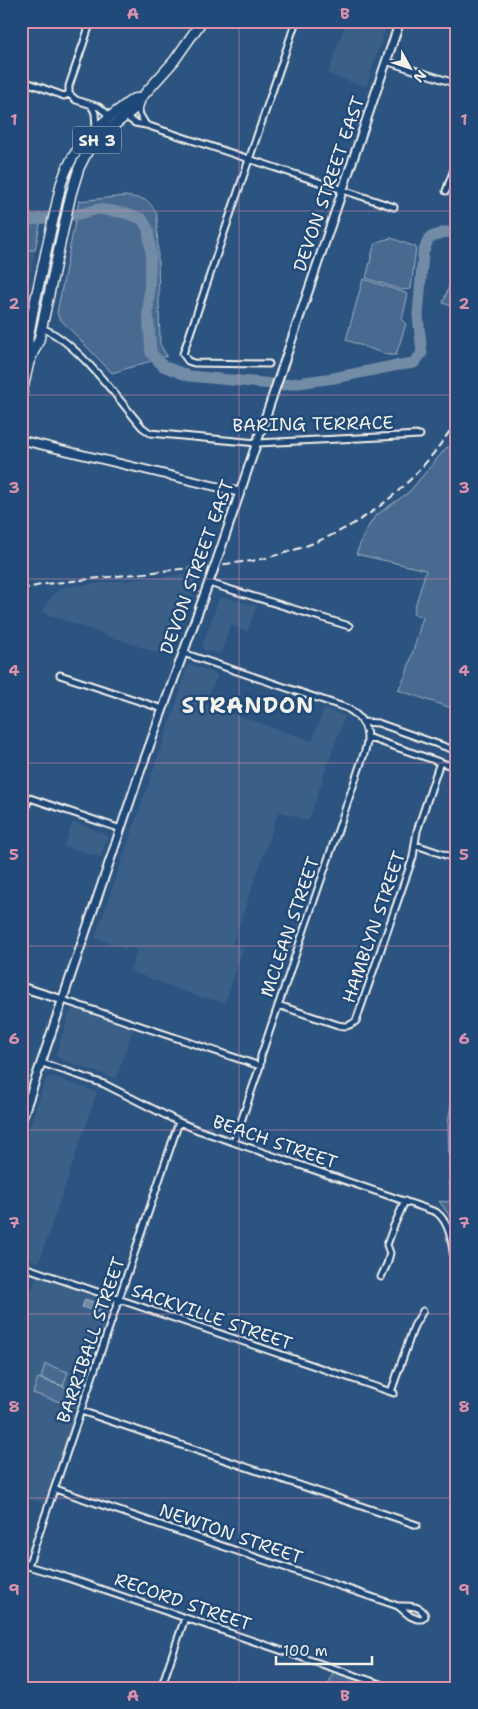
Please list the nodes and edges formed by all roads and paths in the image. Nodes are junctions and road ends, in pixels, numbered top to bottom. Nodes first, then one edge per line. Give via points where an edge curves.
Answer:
1 (91, 21) edge
2 (202, 21) edge
3 (296, 21) edge
4 (400, 21) edge
5 (386, 61) junction
6 (21, 80) edge
7 (457, 84) edge
8 (69, 94) junction
9 (139, 102) junction
10 (91, 105) junction
11 (125, 116) junction
12 (111, 117) junction
13 (146, 125) junction
14 (96, 128) junction
15 (248, 160) junction
16 (457, 161) edge
17 (342, 191) junction
18 (446, 191) dead end
19 (394, 207) dead end
20 (41, 328) junction
21 (29, 362) junction
22 (269, 364) dead end
23 (21, 397) edge
24 (420, 435) dead end
25 (21, 440) edge
26 (257, 442) junction
27 (240, 492) junction
28 (209, 583) junction
29 (349, 626) dead end
30 (183, 652) junction
31 (60, 675) dead end
32 (163, 709) junction
33 (363, 722) junction
34 (368, 737) junction
35 (457, 751) edge
36 (440, 762) junction
37 (457, 768) edge
38 (21, 795) edge
39 (29, 798) junction
40 (21, 822) edge
41 (121, 828) junction
42 (416, 845) junction
43 (457, 859) edge
44 (21, 987) edge
45 (63, 1000) junction
46 (278, 1005) junction
47 (42, 1063) junction
48 (260, 1066) junction
49 (21, 1122) edge
50 (179, 1122) junction
51 (234, 1142) junction
52 (405, 1200) junction
53 (21, 1266) edge
54 (381, 1277) dead end
55 (457, 1280) edge
56 (119, 1299) junction
57 (423, 1312) dead end
58 (81, 1411) junction
59 (54, 1489) junction
60 (417, 1525) dead end
61 (23, 1566) edge
62 (398, 1606) junction
63 (185, 1618) junction
64 (161, 1688) edge
65 (392, 1688) edge

1 - 8 street
2 - 9 highway, SH 3 via 174,62
3 - 15 street
4 - 5 main road, DEVON STREET EAST
5 - 7 street
5 - 17 main road, DEVON STREET EAST
6 - 8 street via 64,96
8 - 10 street
9 - 11 highway, SH 3
9 - 12 highway, SH 3 via 132,99
9 - 13 street via 140,115
10 - 12 street
10 - 14 street
11 - 13 street
11 - 20 highway, SH 3 via 87,152 76,174
12 - 14 highway, SH 3
13 - 15 street
14 - 21 highway, SH 3 via 75,152 61,184 28,338
15 - 17 street
15 - 22 street via 184,357 194,363
16 - 18 street
17 - 19 street
17 - 26 main road, DEVON STREET EAST
20 - 21 highway, SH 3
20 - 26 street, BARING TERRACE via 54,333 80,356 150,433
21 - 23 highway, SH 3
24 - 26 street, BARING TERRACE
25 - 27 main road
26 - 27 main road, DEVON STREET EAST
27 - 28 main road, DEVON STREET EAST, bridge
28 - 29 street
28 - 30 main road, DEVON STREET EAST
30 - 32 main road, DEVON STREET EAST
30 - 33 street via 342,706
31 - 32 street
32 - 41 main road, DEVON STREET EAST
33 - 34 street
33 - 35 street via 378,723
34 - 36 street
34 - 46 street, MCLEAN STREET
36 - 37 street
36 - 42 street, HAMBLYN STREET via 422,811
38 - 39 street
39 - 40 street
39 - 41 street
41 - 45 main road, DEVON STREET EAST
42 - 43 street
42 - 46 street, HAMBLYN STREET via 356,1021 351,1025 338,1025
44 - 45 main road
45 - 47 main road, DEVON STREET EAST
45 - 48 street
46 - 48 street, MCLEAN STREET via 260,1056
47 - 49 main road, DEVON STREET EAST
47 - 50 street, BEACH STREET via 104,1084
48 - 51 street, MCLEAN STREET
50 - 51 street, BEACH STREET
50 - 56 street, BARRIBALL STREET
51 - 52 street, BEACH STREET
52 - 54 street via 387,1245 390,1253
52 - 55 street, BEACH STREET via 442,1216
53 - 56 street, SACKVILLE STREET
56 - 57 street, SACKVILLE STREET via 393,1393 414,1326
56 - 58 street, BARRIBALL STREET
58 - 59 street, BARRIBALL STREET
58 - 60 street
59 - 61 street, BARRIBALL STREET
59 - 62 street, NEWTON STREET
61 - 63 street, RECORD STREET
62 - 62 street, NEWTON STREET via 418,1608 425,1616 414,1618
63 - 64 street
63 - 65 street, RECORD STREET

